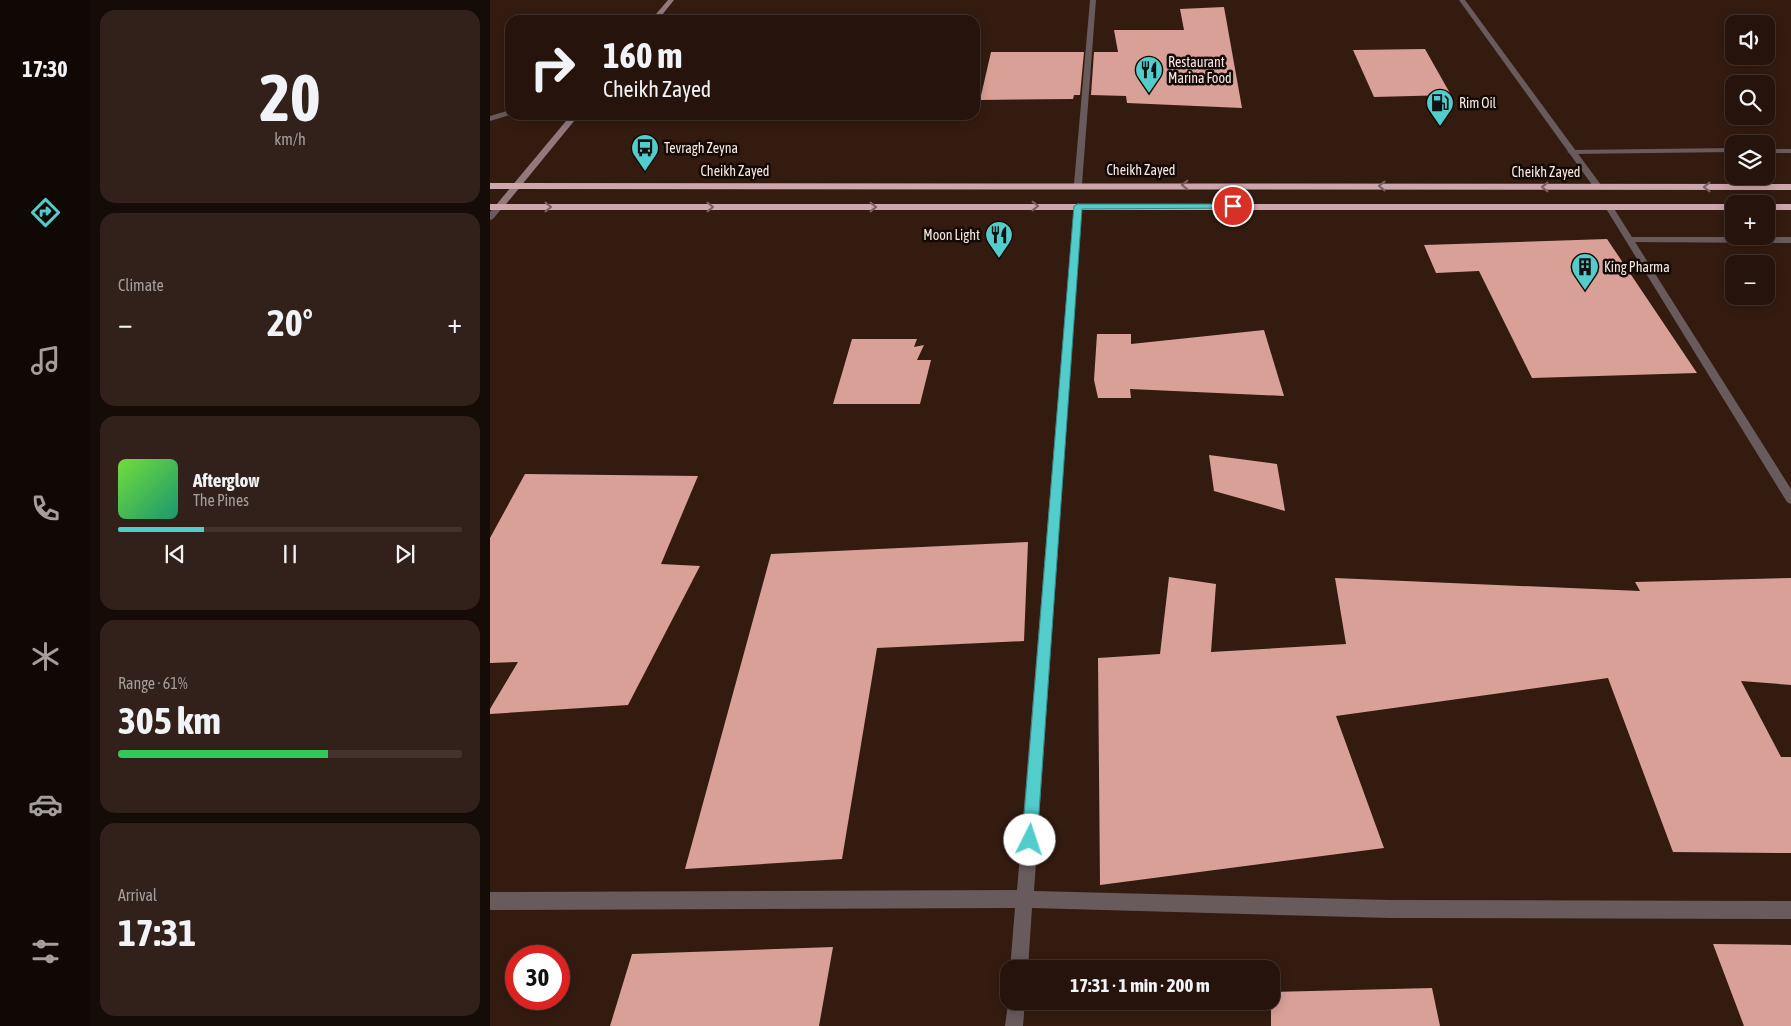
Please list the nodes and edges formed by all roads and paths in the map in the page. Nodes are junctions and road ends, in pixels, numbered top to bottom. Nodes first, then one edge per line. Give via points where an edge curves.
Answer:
1 (671, 0) edge
2 (1093, 0) edge
3 (1462, 0) edge
4 (658, 15) edge
5 (505, 114) edge
6 (490, 119) edge
7 (571, 120) edge
8 (1725, 150) edge
9 (1775, 151) edge
10 (1791, 151) edge
11 (1570, 152) junction
12 (1078, 184) junction
13 (490, 186) edge
14 (517, 186) junction
15 (1598, 187) junction
16 (1791, 187) edge
17 (1078, 206) junction
18 (1791, 206) edge
19 (494, 207) edge
20 (1610, 207) junction
21 (1725, 207) edge
22 (1775, 207) edge
23 (490, 217) edge
24 (1630, 240) junction
25 (1791, 240) edge
26 (1791, 499) edge
27 (1025, 899) junction
28 (490, 901) edge
29 (1791, 910) edge
30 (1020, 960) edge
31 (1015, 1010) edge
32 (1014, 1026) edge

1 - 4 street
2 - 12 street
3 - 11 street
5 - 6 street
7 - 14 street
8 - 11 street
9 - 10 street
11 - 15 street
12 - 14 highway, Cheikh Zayed
15 -> 12 highway, Cheikh Zayed
13 - 14 highway, Cheikh Zayed
14 - 19 street
16 -> 15 highway, Cheikh Zayed
19 -> 17 highway
17 - 20 highway
17 - 27 street
18 - 22 highway
19 - 23 street
20 - 21 highway
20 - 24 street
24 - 25 street
24 - 26 street
27 - 28 street
27 - 29 street via 1390,909
27 - 30 street
31 - 32 street

